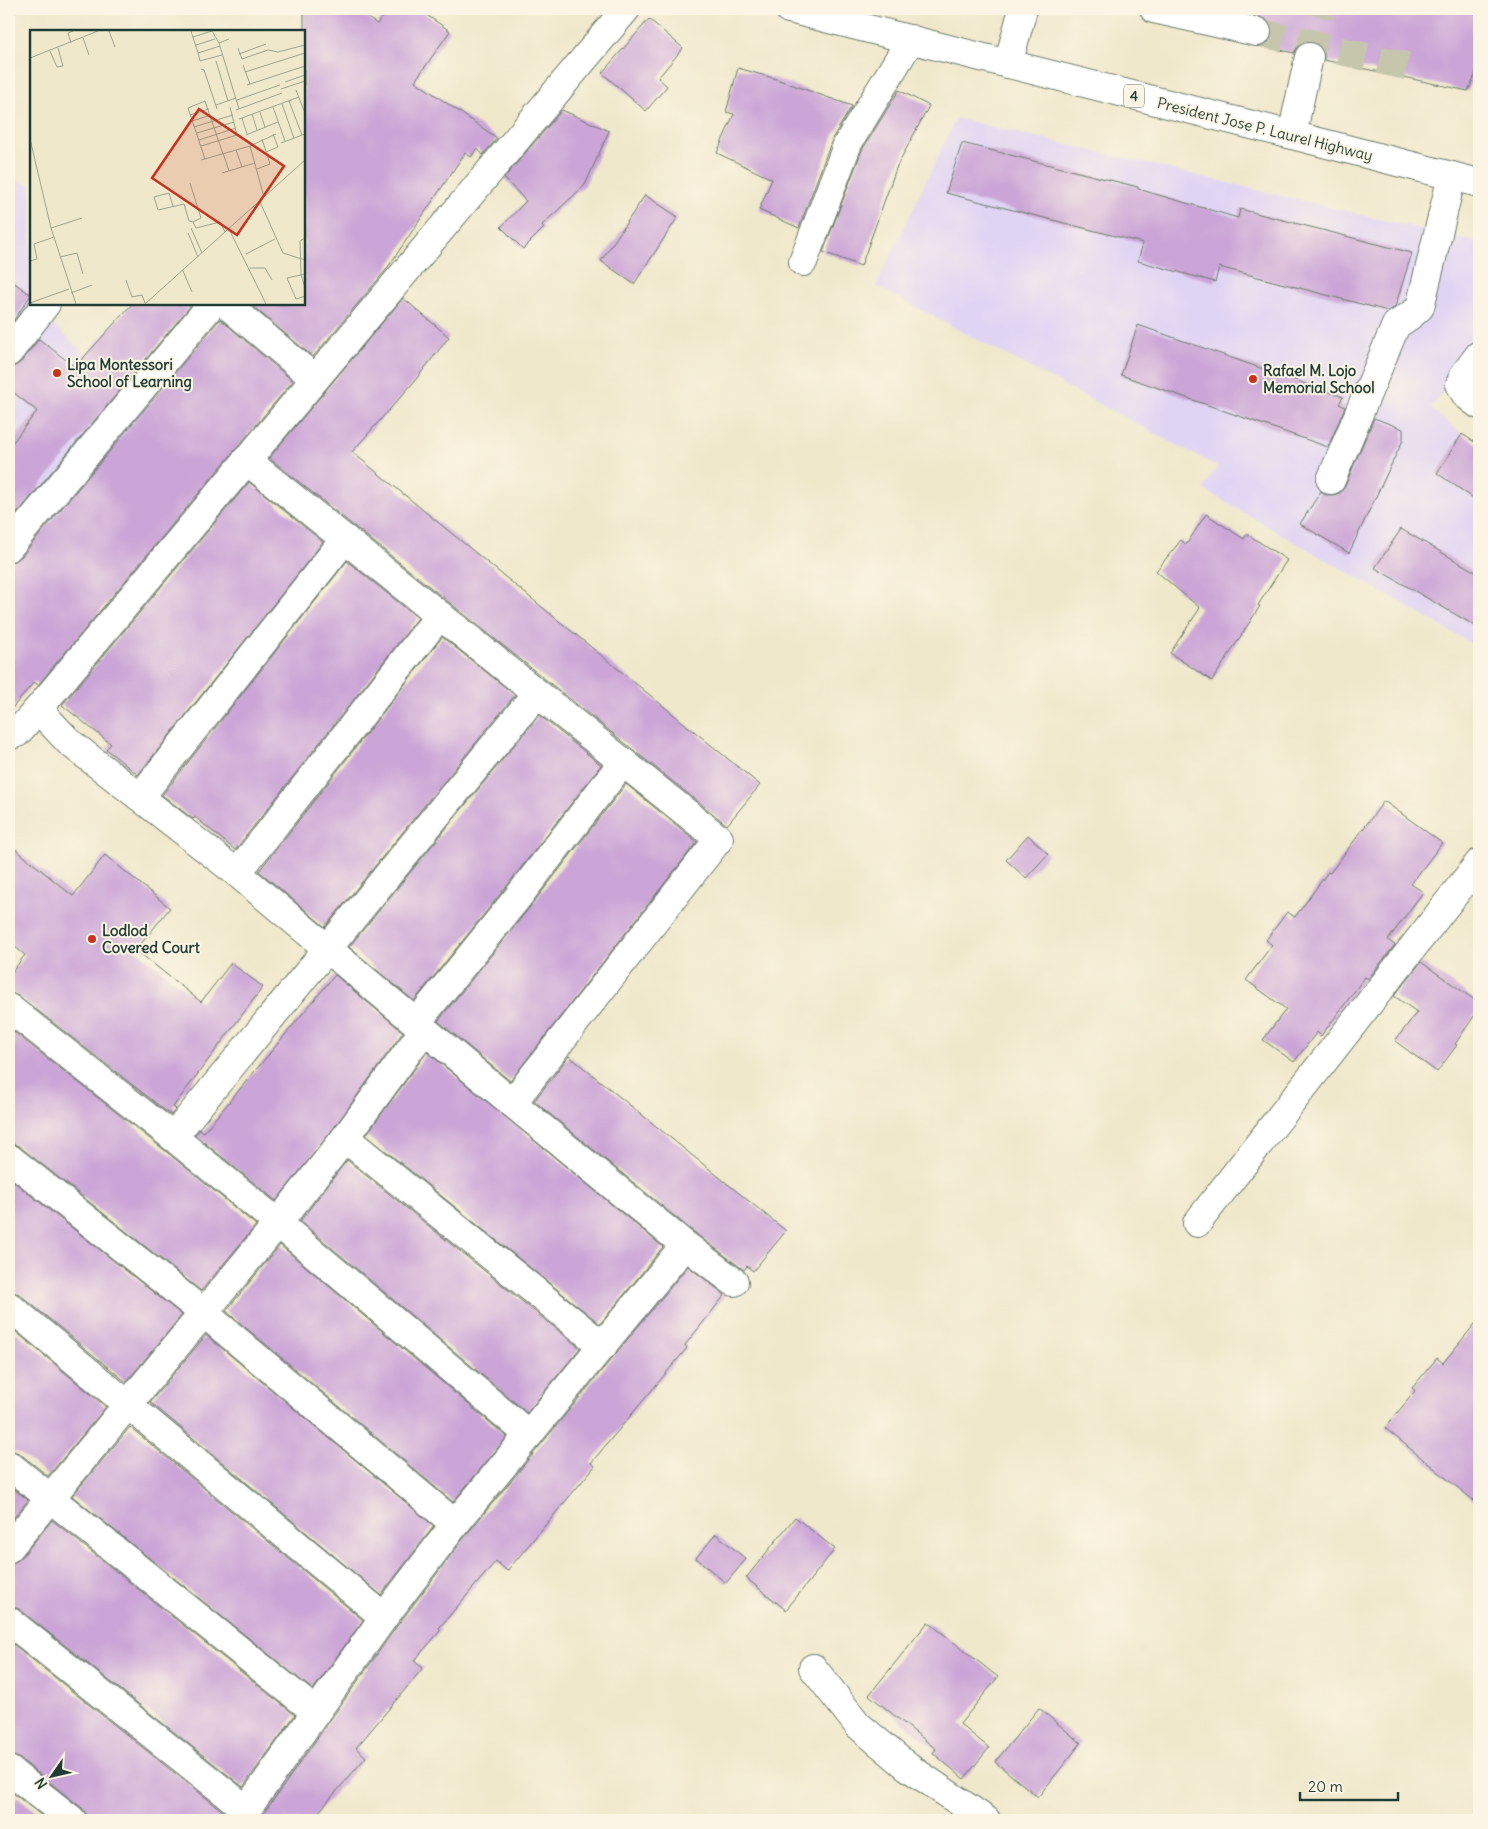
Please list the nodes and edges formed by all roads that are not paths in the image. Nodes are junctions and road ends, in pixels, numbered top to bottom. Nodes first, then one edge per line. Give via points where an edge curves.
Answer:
1 (626, 9) edge
2 (789, 9) edge
3 (1023, 9) edge
4 (1154, 9) edge
5 (829, 14) edge
6 (1257, 32) tunnel mouth
7 (911, 39) junction
8 (1309, 57) tunnel mouth
9 (1008, 64) junction
10 (1292, 134) junction
11 (1452, 176) junction
12 (1479, 183) edge
13 (803, 262) dead end
14 (45, 305) edge
15 (211, 305) edge
16 (227, 305) edge
17 (9, 352) edge
18 (1479, 355) edge
19 (314, 378) junction
20 (1479, 406) edge
21 (246, 460) junction
22 (1331, 480) dead end
23 (345, 539) junction
24 (9, 547) edge
25 (440, 615) junction
26 (537, 693) junction
27 (38, 709) junction
28 (9, 736) edge
29 (623, 762) junction
30 (140, 797) junction
31 (1479, 863) edge
32 (237, 872) junction
33 (327, 948) junction
34 (9, 1008) edge
35 (420, 1026) junction
36 (512, 1102) junction
37 (174, 1137) junction
38 (345, 1138) junction
39 (9, 1158) edge
40 (278, 1222) junction
41 (1197, 1223) dead end
42 (685, 1245) junction
43 (734, 1282) dead end
44 (9, 1306) edge
45 (204, 1313) junction
46 (603, 1346) junction
47 (128, 1405) junction
48 (529, 1435) junction
49 (9, 1465) edge
50 (50, 1498) junction
51 (455, 1524) junction
52 (9, 1548) edge
53 (384, 1617) junction
54 (9, 1621) edge
55 (813, 1668) dead end
56 (316, 1712) junction
57 (9, 1770) edge
58 (243, 1815) edge
59 (72, 1820) edge
60 (986, 1820) edge

1 - 19 main road
2 - 5 main road, President Jose P. Laurel Highway / 4
3 - 9 main road
4 - 6 main road
5 - 7 main road, President Jose P. Laurel Highway / 4
7 - 9 main road, President Jose P. Laurel Highway / 4
7 - 13 main road via 848,144
8 - 10 main road
9 - 10 main road, President Jose P. Laurel Highway / 4
10 - 11 main road, President Jose P. Laurel Highway / 4
11 - 12 main road, President Jose P. Laurel Highway / 4
11 - 22 main road via 1420,306 1396,324
14 - 17 main road
15 - 24 main road
16 - 19 main road
18 - 20 main road via 1460,384 1466,395
19 - 21 main road
21 - 23 main road
21 - 27 main road
23 - 25 main road
23 - 30 main road
25 - 26 main road
25 - 32 main road
26 - 29 main road
26 - 33 main road
27 - 28 main road via 17,733
27 - 30 main road via 69,742
29 - 35 main road
29 - 36 main road via 719,839
30 - 32 main road
31 - 41 main road
32 - 33 main road
33 - 35 main road
33 - 37 main road
34 - 37 main road
35 - 36 main road
35 - 38 main road
36 - 42 main road
37 - 40 main road
38 - 40 main road
38 - 46 main road
39 - 45 main road
40 - 45 main road
40 - 48 main road
42 - 43 main road
42 - 46 main road
44 - 47 main road
45 - 47 main road
45 - 51 main road
46 - 48 main road
47 - 50 main road
47 - 53 main road
48 - 51 main road
49 - 50 main road
50 - 52 main road
50 - 56 main road
51 - 53 main road
53 - 56 main road
54 - 58 main road
55 - 60 main road via 858,1726 908,1767
56 - 58 main road
57 - 59 main road

